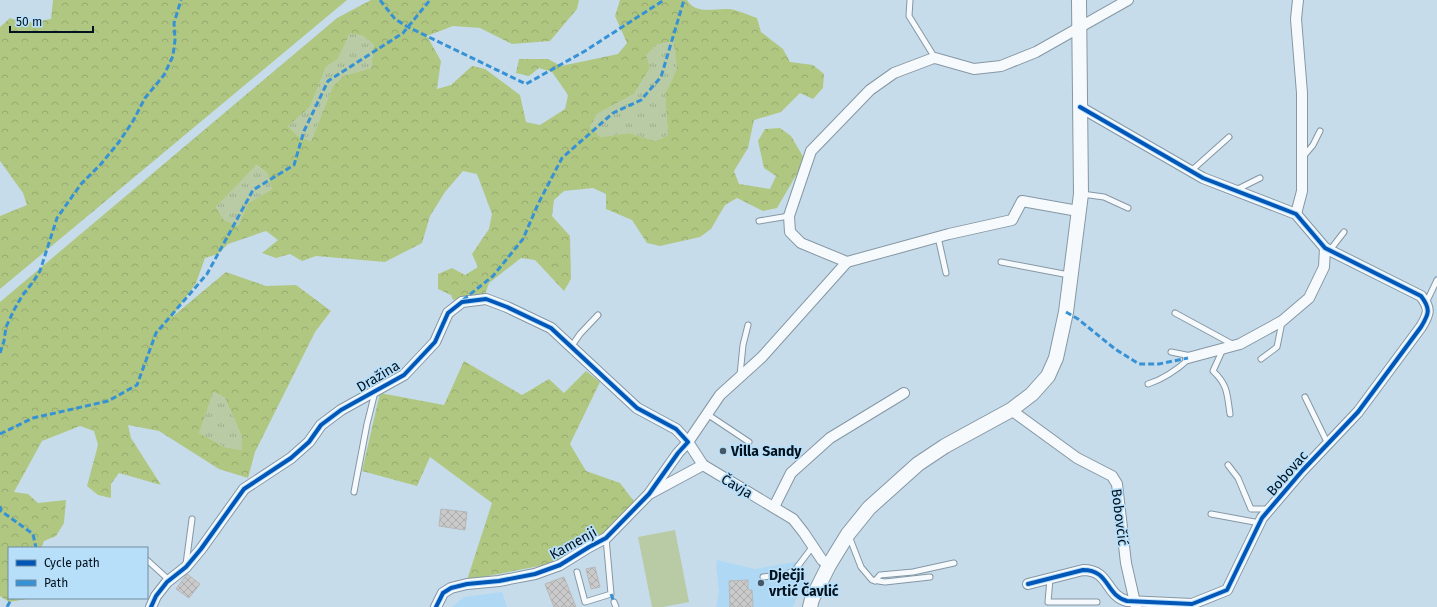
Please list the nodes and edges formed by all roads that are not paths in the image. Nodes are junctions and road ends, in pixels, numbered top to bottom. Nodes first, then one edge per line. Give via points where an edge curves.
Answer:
1 (910, 0) edge
2 (1079, 0) edge
3 (1128, 0) edge
4 (1298, 0) edge
5 (1079, 26) junction
6 (935, 58) junction
7 (1080, 107) junction
8 (1320, 131) dead end
9 (1229, 137) dead end
10 (1302, 158) junction
11 (1191, 171) junction
12 (1260, 178) dead end
13 (1235, 190) junction
14 (1081, 194) junction
15 (1128, 208) dead end
16 (1078, 211) junction
17 (1296, 214) junction
18 (788, 216) junction
19 (759, 222) dead end
20 (1344, 232) dead end
21 (938, 237) junction
22 (1328, 249) junction
23 (847, 262) junction
24 (1001, 262) dead end
25 (946, 273) dead end
26 (1071, 275) junction
27 (1437, 280) edge
28 (1426, 302) junction
29 (1175, 312) dead end
30 (598, 315) dead end
31 (1282, 321) junction
32 (748, 325) dead end
33 (571, 347) junction
34 (1229, 347) junction
35 (1171, 352) dead end
36 (1190, 357) junction
37 (1261, 359) dead end
38 (739, 378) junction
39 (1148, 384) dead end
40 (375, 391) junction
41 (904, 393) dead end
42 (1305, 397) dead end
43 (1011, 410) junction
44 (707, 414) junction
45 (1230, 414) dead end
46 (688, 442) junction
47 (749, 442) dead end
48 (1328, 444) junction
49 (703, 465) junction
50 (1228, 465) dead end
51 (354, 492) dead end
52 (649, 494) junction
53 (774, 507) junction
54 (1270, 509) junction
55 (1211, 514) dead end
56 (192, 519) dead end
57 (1260, 523) junction
58 (848, 534) junction
59 (606, 538) junction
60 (812, 546) junction
61 (148, 561) edge
62 (954, 563) dead end
63 (829, 565) junction
64 (186, 567) junction
65 (577, 572) dead end
66 (763, 577) dead end
67 (930, 577) dead end
68 (1050, 579) junction
69 (168, 581) junction
70 (875, 581) junction
71 (1028, 584) dead end
72 (1097, 602) dead end
73 (1136, 604) edge
74 (151, 607) edge
75 (436, 607) edge
76 (810, 607) edge

1 - 6 lane via 909,16
2 - 5 main road
3 - 5 street
4 - 10 street via 1296,20 1302,93
5 - 6 street via 1036,52 1001,66 974,69
5 - 7 main road
6 - 18 street via 894,73 870,90 811,151
7 - 11 street
7 - 14 main road
8 - 10 lane
9 - 11 lane
10 - 17 street via 1302,191
11 - 13 street
12 - 13 lane
13 - 17 street
14 - 15 lane via 1104,197
14 - 16 main road
16 - 21 street via 1022,201 1012,220
16 - 26 main road
17 - 22 street
18 - 19 lane
18 - 23 street via 790,232 801,243
20 - 22 lane
21 - 23 street
21 - 25 lane
22 - 28 street via 1421,296
22 - 31 street via 1324,267 1309,298
23 - 38 street via 762,357
24 - 26 lane
26 - 43 main road via 1062,335 1048,376 1032,394
27 - 28 lane
28 - 48 street, Bobovac via 1428,310 1421,327 1358,412
29 - 34 lane
30 - 33 lane
31 - 34 street via 1240,344
31 - 37 lane via 1277,348
32 - 38 lane
33 - 40 street, Dražina via 551,328 507,307 486,299 462,302 448,313 435,342 404,375
33 - 46 street, Dražina via 637,408 676,430
34 - 36 street
34 - 45 lane via 1213,371 1222,379 1227,391
35 - 36 lane
36 - 39 lane via 1180,368
38 - 44 street via 720,395
40 - 51 lane
40 - 64 street, Dražina via 340,410 321,425 309,442 291,458 244,489
41 - 53 street via 830,438 791,473
42 - 48 lane
43 - 58 main road via 945,446 918,464 869,508
43 - 73 street, Bobovčić via 1077,458 1112,476 1117,484 1126,563
44 - 46 street
44 - 47 lane
46 - 49 street, Čavja
46 - 52 street, Kamenji
48 - 54 street, Bobovac
49 - 52 street, Kamenji
49 - 53 street, Čavja
50 - 54 lane via 1238,478 1251,509
52 - 59 street, Kamenji
53 - 60 street, Čavja via 792,519
54 - 57 street, Bobovac
55 - 57 lane
56 - 64 lane
57 - 73 street, Bobovac via 1227,590 1192,604
58 - 63 main road
58 - 70 lane via 861,567
59 - 65 lane via 611,594 585,602
59 - 75 street, Kamenji via 560,565 535,574 451,588 443,592
60 - 63 street, Čavja
60 - 66 lane via 795,570 787,574
61 - 69 lane
62 - 70 lane via 913,572 880,575
63 - 76 main road
64 - 69 street, Dražina
67 - 70 lane
68 - 71 street, Bobovac
68 - 72 lane via 1048,602
68 - 73 street, Bobovac via 1083,570 1095,571 1120,599
69 - 74 street, Dražina

